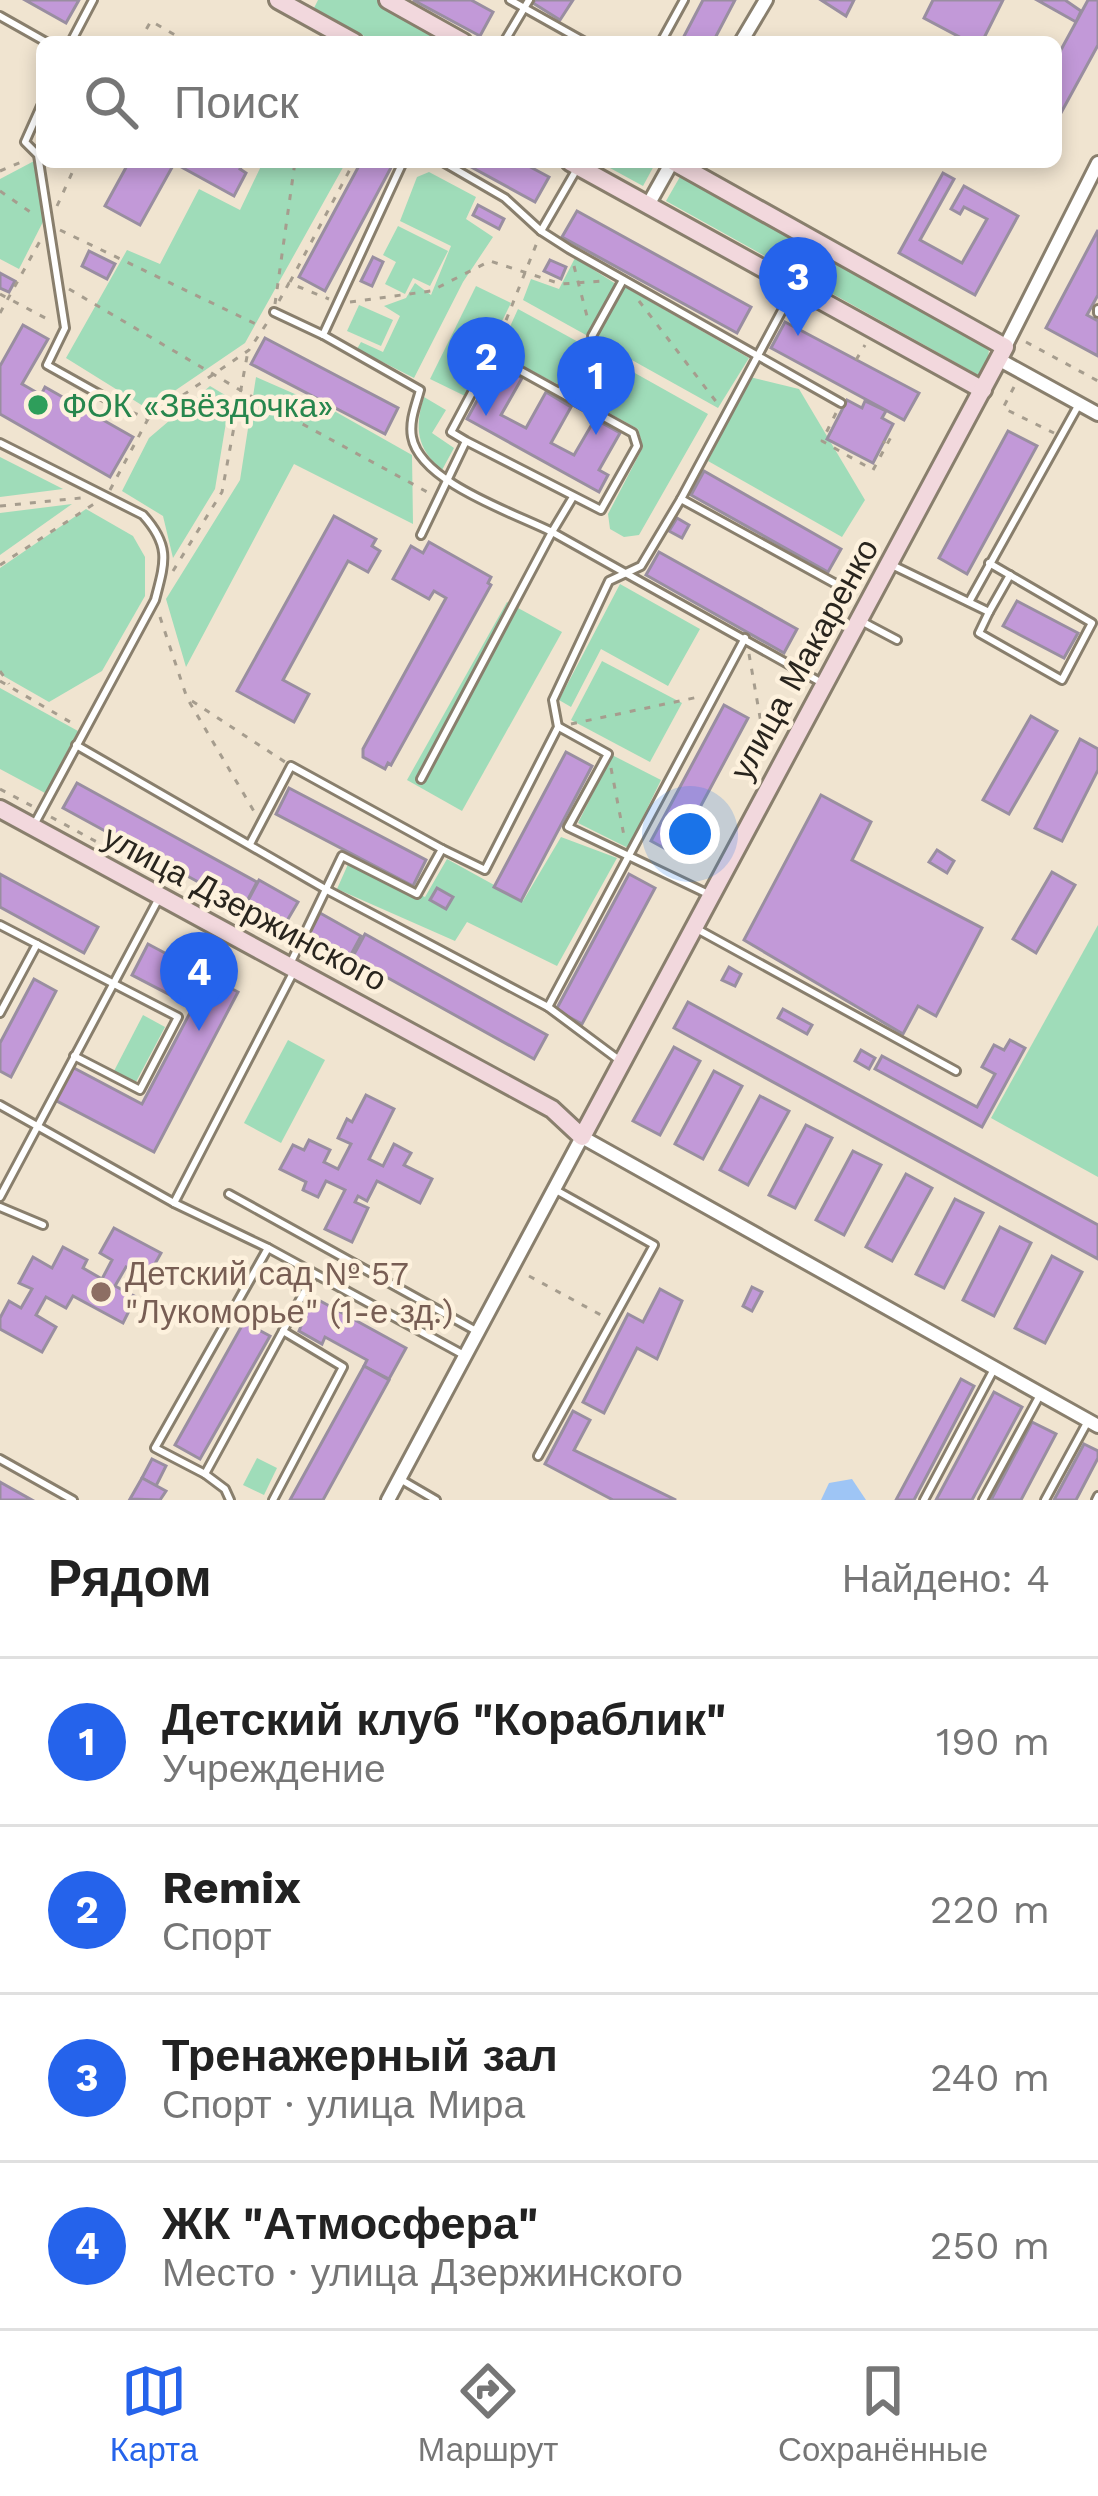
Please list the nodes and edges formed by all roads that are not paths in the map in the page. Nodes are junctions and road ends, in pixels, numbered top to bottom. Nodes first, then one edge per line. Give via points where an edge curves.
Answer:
1 (93, 0) edge
2 (278, 0) edge
3 (388, 0) edge
4 (510, 0) edge
5 (684, 0) edge
6 (766, 0) edge
7 (527, 4) edge
8 (0, 16) edge
9 (36, 36) edge
10 (74, 36) edge
11 (343, 36) edge
12 (452, 36) edge
13 (508, 36) edge
14 (576, 36) edge
15 (664, 36) edge
16 (745, 36) edge
17 (36, 117) edge
18 (36, 153) edge
19 (1098, 163) edge
20 (40, 168) edge
21 (400, 168) edge
22 (452, 168) edge
23 (572, 168) edge
24 (581, 168) edge
25 (670, 168) edge
26 (684, 168) edge
27 (1092, 187) edge
28 (648, 205) junction
29 (541, 231) junction
30 (623, 280) junction
31 (795, 286) junction
32 (274, 312) road end
33 (322, 335) junction
34 (592, 336) road end
35 (1006, 347) junction
36 (586, 350) road end
37 (757, 356) junction
38 (983, 390) junction
39 (560, 392) junction
40 (841, 403) road end
41 (1079, 404) junction
42 (122, 407) road end
43 (1098, 414) edge
44 (466, 441) junction
45 (0, 443) edge
46 (446, 480) junction
47 (574, 496) junction
48 (681, 499) junction
49 (552, 532) junction
50 (422, 535) dead end
51 (989, 563) junction
52 (891, 564) junction
53 (627, 571) junction
54 (1010, 575) junction
55 (836, 584) dead end
56 (969, 602) junction
57 (989, 612) junction
58 (858, 620) junction
59 (745, 638) junction
60 (897, 640) dead end
61 (822, 683) junction
62 (558, 727) junction
63 (76, 745) junction
64 (421, 779) dead end
65 (0, 809) edge
66 (34, 826) junction
67 (250, 845) junction
68 (442, 849) junction
69 (628, 854) junction
70 (327, 890) junction
71 (710, 895) junction
72 (159, 898) junction
73 (0, 925) edge
74 (694, 928) junction
75 (37, 944) junction
76 (293, 967) junction
77 (112, 983) junction
78 (548, 1007) junction
79 (0, 1013) edge
80 (74, 1056) junction
81 (622, 1062) junction
82 (956, 1071) dead end
83 (0, 1105) edge
84 (38, 1125) junction
85 (582, 1137) junction
86 (554, 1189) junction
87 (229, 1194) dead end
88 (0, 1197) edge
89 (174, 1203) junction
90 (0, 1207) edge
91 (43, 1225) dead end
92 (268, 1249) junction
93 (314, 1274) junction
94 (283, 1331) junction
95 (478, 1332) junction
96 (465, 1356) junction
97 (993, 1370) junction
98 (1040, 1395) junction
99 (1093, 1424) edge
100 (538, 1456) dead end
101 (0, 1459) edge
102 (205, 1474) junction
103 (400, 1479) junction
104 (74, 1500) edge
105 (230, 1500) edge
106 (273, 1500) edge
107 (388, 1500) edge
108 (436, 1500) edge
109 (923, 1500) edge
110 (983, 1500) edge
111 (1045, 1500) edge

1 - 10 lane
2 - 11 street
3 - 12 street
4 - 7 lane
5 - 15 lane
6 - 16 street
7 - 13 lane
7 - 14 lane
8 - 9 lane
17 - 18 lane via 25,142
19 - 27 street, улица Макаренко
20 - 42 lane via 65,328 47,365
21 - 33 lane
22 - 29 lane via 505,198
23 - 29 lane
24 - 28 street
25 - 28 street
26 - 35 street
27 - 35 street, улица Макаренко
28 - 31 street
29 - 30 lane
30 - 34 lane
30 - 37 lane
31 - 37 lane
31 - 38 street
32 - 33 lane
33 - 46 lane via 420,390 412,439 422,462
35 - 38 street, улица Макаренко
35 - 41 street
36 - 39 lane
37 - 40 lane
37 - 48 lane
38 - 52 street, улица Макаренко
39 - 44 lane via 492,355 451,432
39 - 47 lane via 633,433 637,446 601,510
41 - 43 street
41 - 51 lane
44 - 46 lane
44 - 47 lane
45 - 63 lane via 143,514 157,530 165,562 155,600
46 - 49 lane
46 - 50 lane
47 - 49 lane
48 - 53 lane via 641,566
48 - 55 lane
49 - 53 lane
49 - 64 lane
51 - 54 lane
51 - 56 lane
52 - 56 lane
52 - 58 street, улица Макаренко
53 - 59 lane
53 - 62 lane via 609,581 554,700
54 - 57 lane
54 - 57 lane via 1092,623 1062,680 979,633
56 - 57 lane
58 - 60 lane
58 - 61 street, улица Макаренко
59 - 61 lane
59 - 69 lane
61 - 71 street, улица Макаренко
62 - 68 lane via 485,870
62 - 69 lane via 608,754 568,827
63 - 66 lane
63 - 67 lane
65 - 66 street, улица Дзержинского
66 - 72 street, улица Дзержинского
67 - 68 lane via 291,766
67 - 70 lane
68 - 70 lane via 417,894 342,856
69 - 71 lane
69 - 78 lane
70 - 76 lane
70 - 78 lane
71 - 74 street, улица Макаренко
72 - 76 street, улица Дзержинского
72 - 77 lane
73 - 75 lane
74 - 81 street, улица Макаренко
74 - 82 lane
75 - 77 lane
75 - 79 lane
76 - 85 street, улица Дзержинского via 552,1109
76 - 89 lane
77 - 80 lane
77 - 80 lane via 178,1017 140,1090
78 - 81 lane
80 - 84 lane
81 - 85 street, улица Макаренко
83 - 84 lane
84 - 88 lane
84 - 89 lane
85 - 86 street, улица Макаренко
85 - 97 street
86 - 95 street, улица Макаренко
86 - 100 lane via 654,1245
87 - 95 lane
89 - 92 lane
90 - 91 lane
92 - 93 lane
92 - 102 lane via 155,1448
93 - 94 lane
93 - 96 lane
94 - 102 lane
94 - 106 lane via 343,1367
95 - 96 street, улица Макаренко
96 - 103 street, улица Макаренко
97 - 98 street
97 - 109 lane
98 - 99 street
98 - 110 lane
99 - 111 lane
101 - 104 lane
102 - 105 lane
103 - 107 street, улица Макаренко
103 - 108 lane

